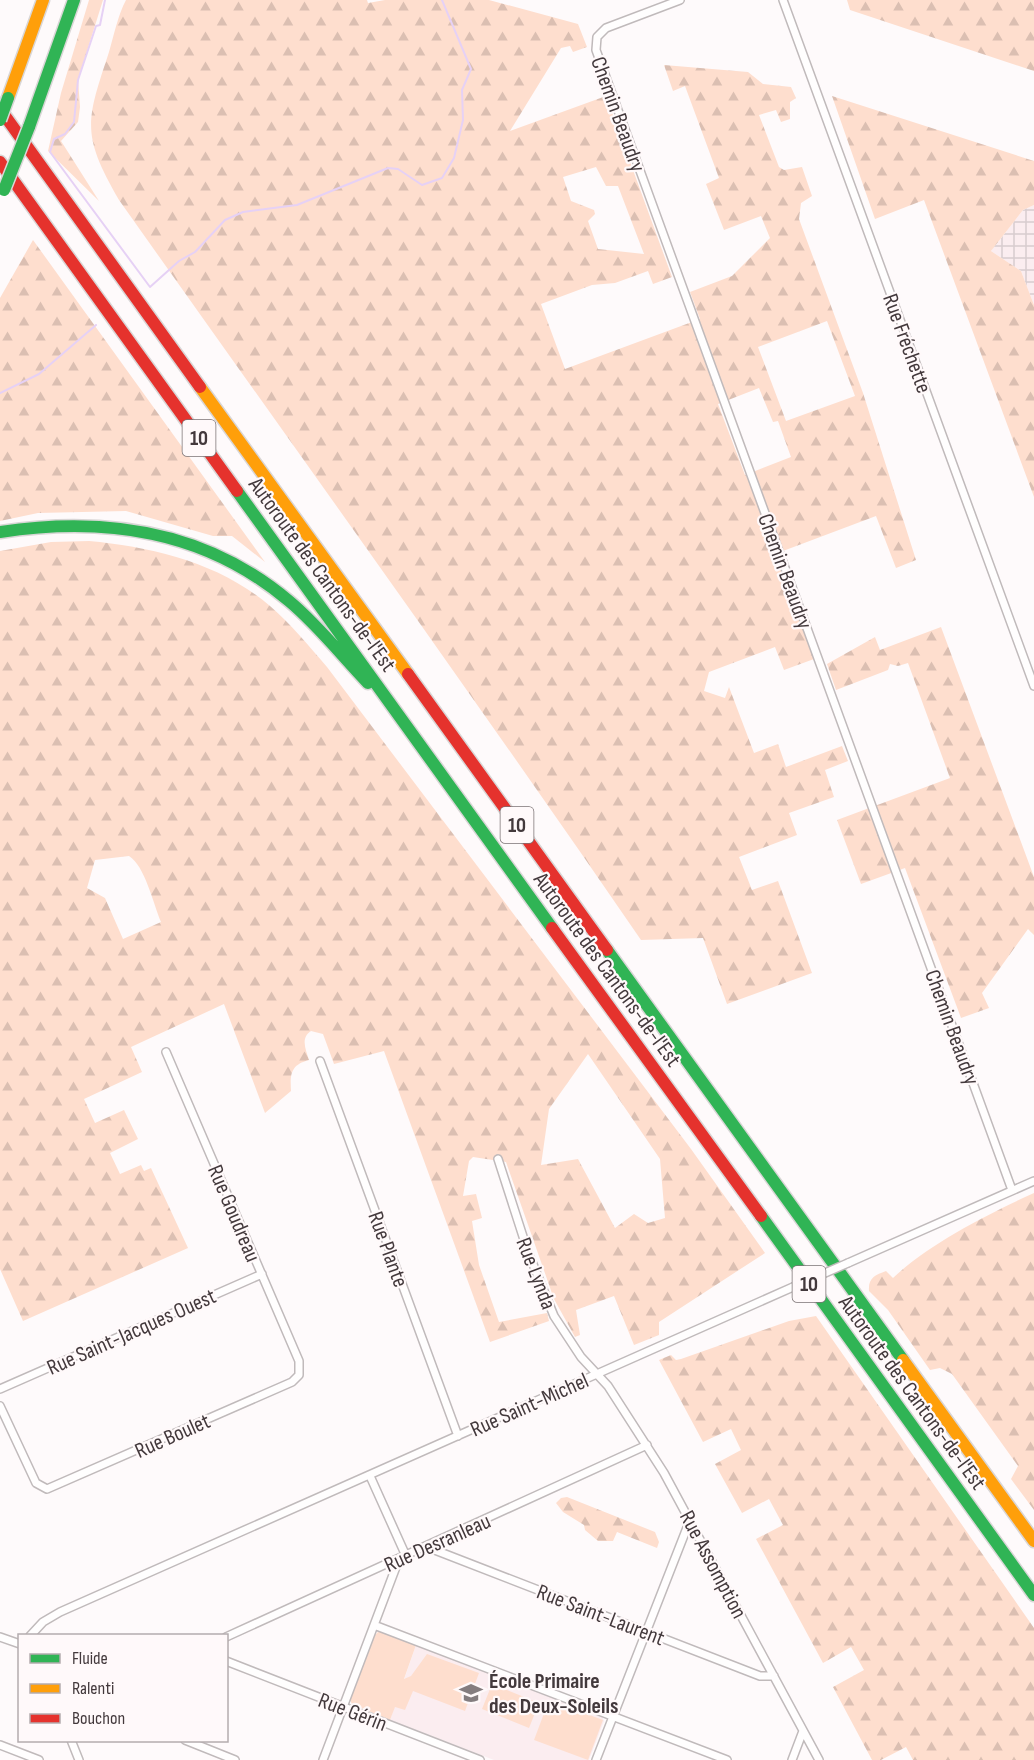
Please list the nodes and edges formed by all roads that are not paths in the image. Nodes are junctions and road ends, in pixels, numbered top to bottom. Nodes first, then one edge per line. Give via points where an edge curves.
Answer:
1 (43, 0) edge
2 (74, 0) edge
3 (680, 0) edge
4 (783, 0) edge
5 (0, 109) edge
6 (0, 120) edge
7 (0, 162) edge
8 (2, 195) edge
9 (0, 532) edge
10 (1034, 686) edge
11 (398, 714) junction
12 (166, 1052) dead end
13 (320, 1061) dead end
14 (498, 1159) dead end
15 (1034, 1181) edge
16 (1012, 1190) junction
17 (262, 1274) junction
18 (299, 1375) joint
19 (597, 1375) junction
20 (0, 1389) edge
21 (0, 1406) edge
22 (458, 1436) junction
23 (647, 1446) junction
24 (370, 1476) junction
25 (690, 1520) junction
26 (1034, 1541) edge
27 (427, 1547) junction
28 (402, 1558) junction
29 (1034, 1595) edge
30 (374, 1625) junction
31 (645, 1632) junction
32 (31, 1634) edge
33 (228, 1636) edge
34 (0, 1637) edge
35 (18, 1643) edge
36 (228, 1662) edge
37 (774, 1676) junction
38 (343, 1707) junction
39 (614, 1715) junction
40 (803, 1731) junction
41 (72, 1742) edge
42 (190, 1742) edge
43 (0, 1745) edge
44 (39, 1760) edge
45 (79, 1760) edge
46 (235, 1760) edge
47 (323, 1760) edge
48 (480, 1760) edge
49 (596, 1760) edge
50 (728, 1760) edge
51 (792, 1760) edge
52 (819, 1760) edge

1 - 6 highway, bridge
2 - 8 highway, bridge
3 - 16 street, Chemin Beaudry via 606,28 597,37 596,50
4 - 10 street, Rue Fréchette
5 - 26 highway, Autoroute des Cantons-de-l'Est / 10
7 - 11 highway, Autoroute des Cantons-de-l'Est / 10
9 - 11 highway via 69,524 122,526 174,538 216,555 287,599
11 - 29 highway, Autoroute des Cantons-de-l'Est / 10
12 - 17 street, Rue Goudreau
13 - 22 street, Rue Plante
14 - 19 street, Rue Lynda via 547,1303 566,1336
15 - 16 street, Rue Saint-Michel
16 - 19 street, Rue Saint-Michel, bridge
17 - 18 street, Rue Goudreau via 299,1361
17 - 20 street, Rue Saint-Jacques Ouest
18 - 21 street, Rue Boulet via 292,1382 50,1488 36,1483
19 - 22 street, Rue Saint-Michel
19 - 23 street, Rue Assomption
22 - 24 street, Rue Saint-Michel
23 - 25 street, Rue Assomption
23 - 27 street, Rue Desranleau
24 - 28 street
24 - 32 street, Rue Saint-Michel via 60,1612
25 - 31 street
25 - 37 street, Rue Assomption
27 - 28 street, Rue Desranleau
27 - 31 street, Rue Saint-Laurent
28 - 30 street
28 - 33 street, Rue Desranleau
30 - 38 street
30 - 39 street
31 - 37 street, Rue Saint-Laurent via 760,1676
31 - 39 street
34 - 35 street
36 - 38 street, Rue Gérin
37 - 40 street, Rue Assomption
38 - 47 street
38 - 48 street, Rue Gérin
39 - 49 street
39 - 50 street
40 - 51 street
40 - 52 street, Rue Assomption
41 - 45 street
42 - 46 street
43 - 44 street

